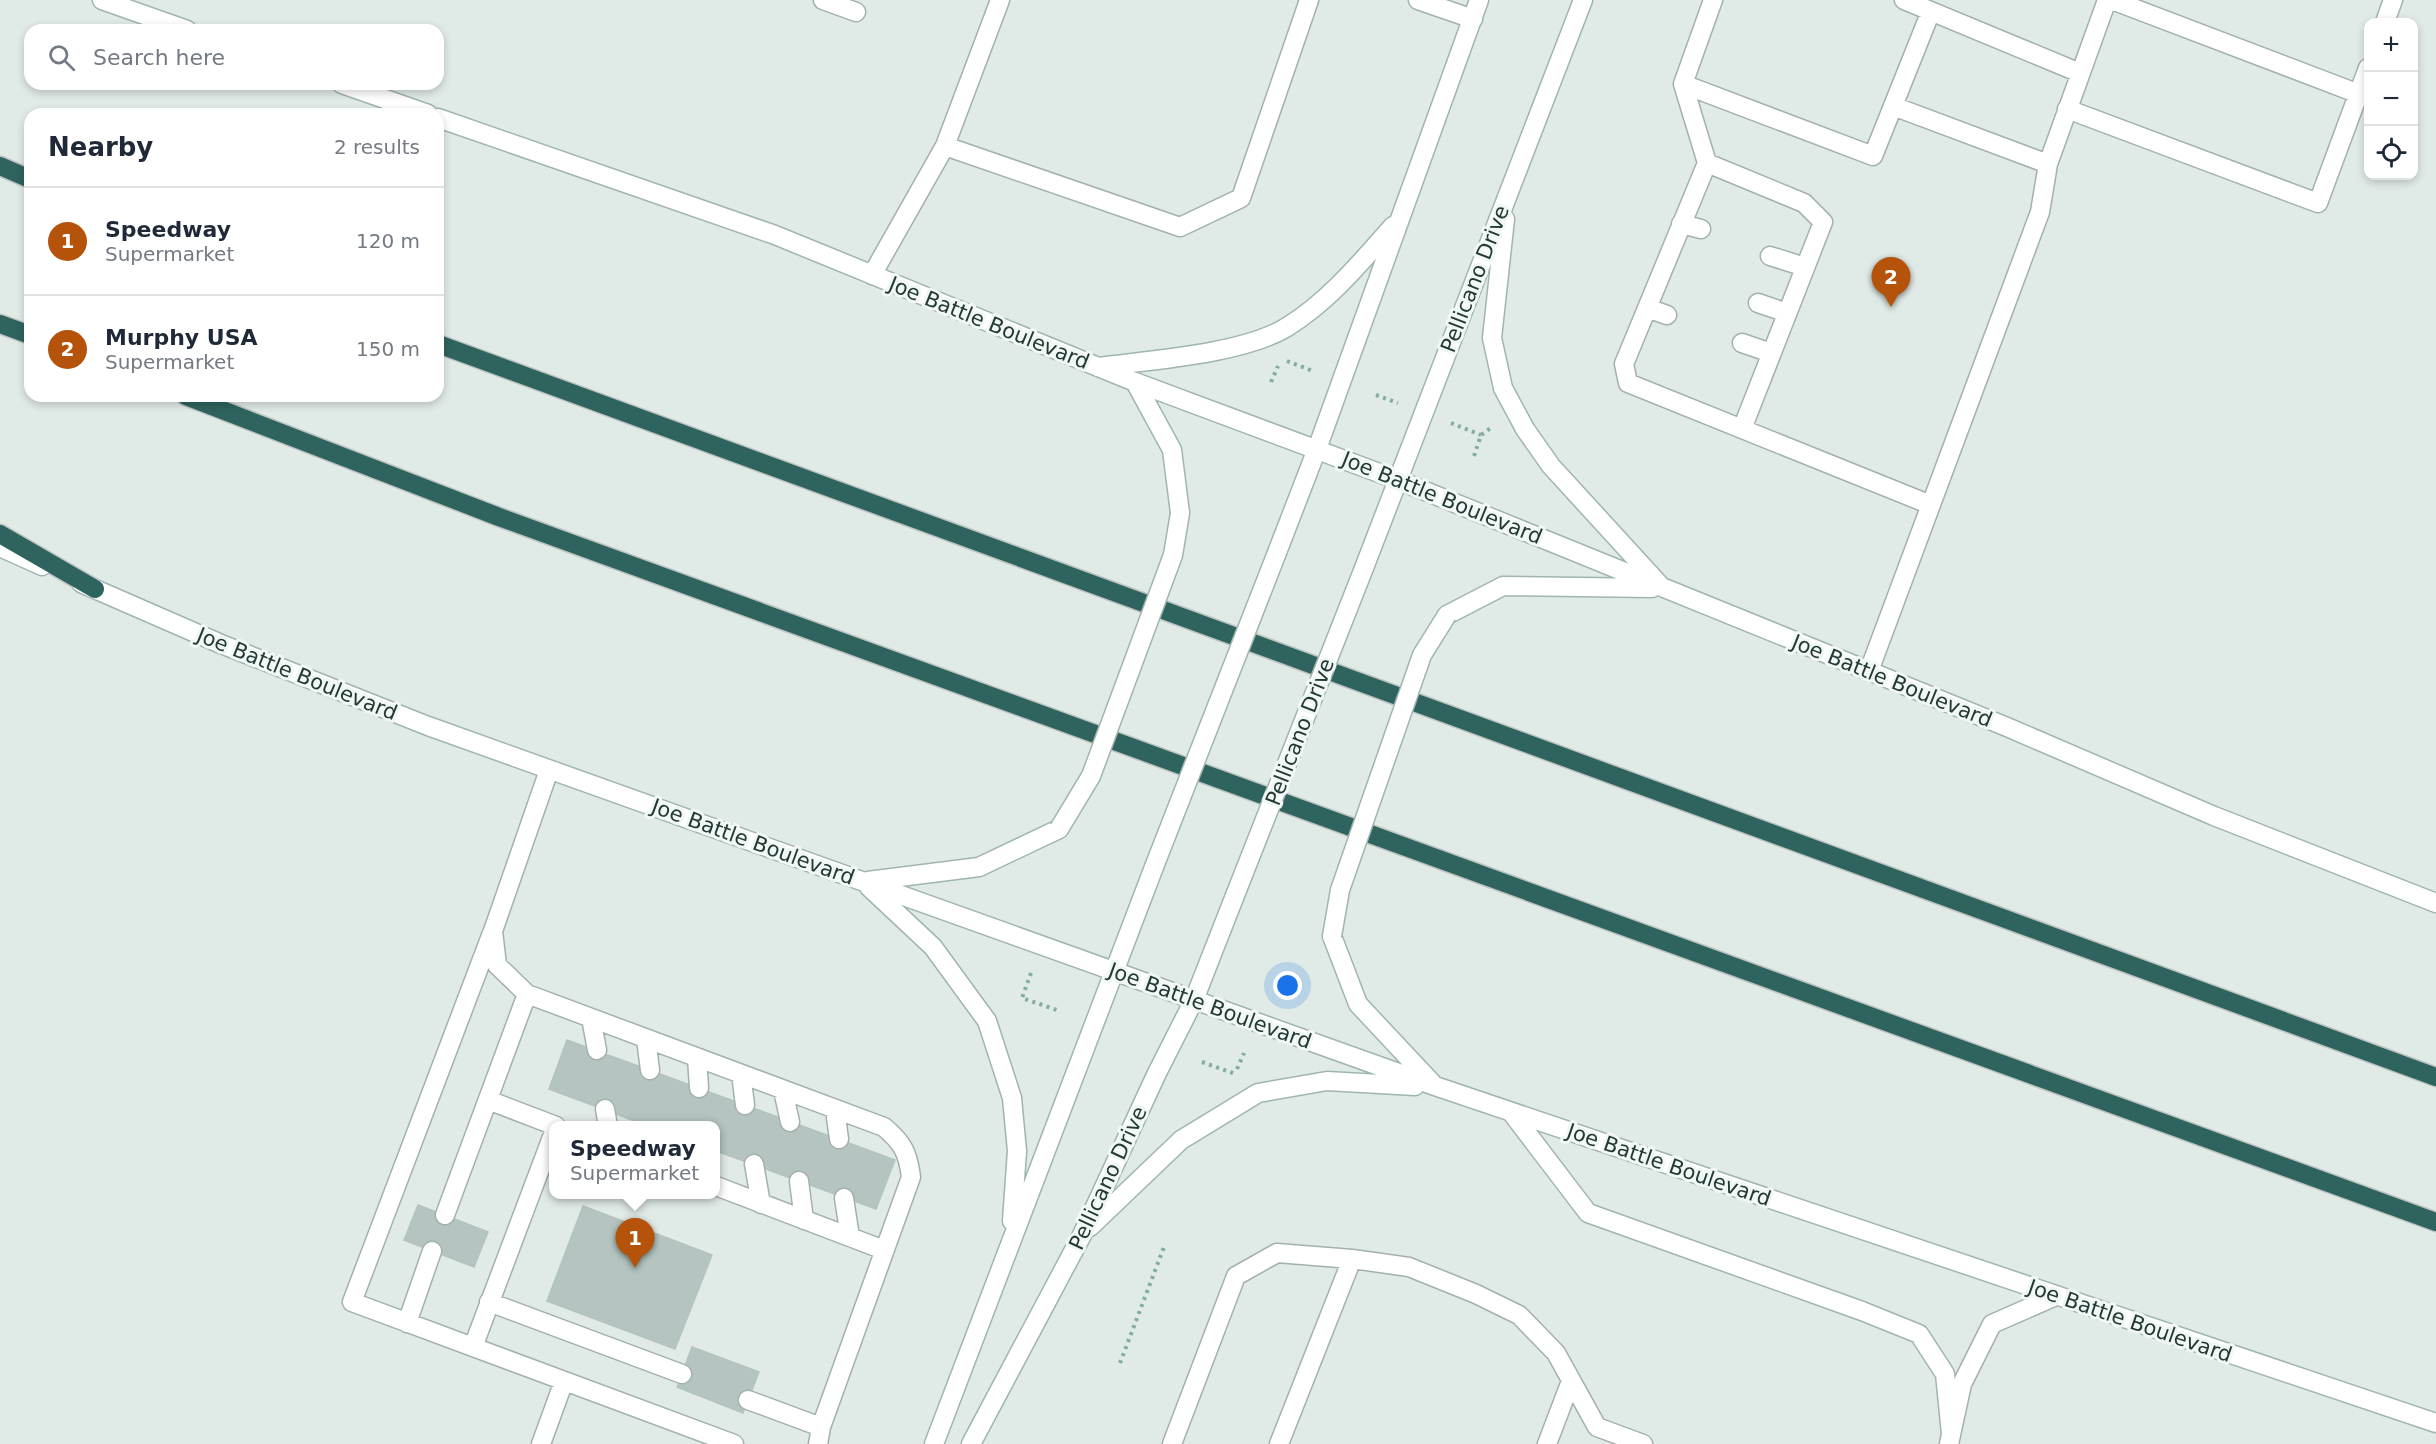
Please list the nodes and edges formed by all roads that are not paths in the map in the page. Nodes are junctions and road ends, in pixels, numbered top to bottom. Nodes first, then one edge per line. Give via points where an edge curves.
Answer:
1 (102, 0) edge
2 (823, 0) edge
3 (1000, 0) edge
4 (1309, 0) edge
5 (1418, 0) edge
6 (1479, 0) edge
7 (1584, 0) edge
8 (1713, 0) edge
9 (1904, 0) edge
10 (2107, 0) edge
11 (2112, 0) edge
12 (2393, 0) edge
13 (1931, 11) junction
14 (856, 12) dead end
15 (2386, 18) edge
16 (1473, 19) junction
17 (170, 24) edge
18 (2367, 72) edge
19 (2080, 73) junction
20 (1683, 84) junction
21 (359, 90) edge
22 (2359, 93) junction
23 (1893, 106) junction
24 (411, 108) edge
25 (2067, 109) junction
26 (444, 120) edge
27 (945, 146) junction
28 (1707, 163) junction
29 (2048, 164) junction
30 (0, 166) edge
31 (24, 176) edge
32 (1509, 193) junction
33 (1401, 218) junction
34 (1681, 224) junction
35 (1701, 230) dead end
36 (1770, 256) dead end
37 (1805, 267) junction
38 (872, 275) junction
39 (1758, 303) dead end
40 (1647, 308) junction
41 (1787, 313) junction
42 (1666, 315) dead end
43 (0, 324) edge
44 (24, 334) edge
45 (1742, 343) dead end
46 (444, 346) edge
47 (1771, 353) junction
48 (1098, 368) junction
49 (1135, 382) junction
50 (202, 402) edge
51 (1742, 429) junction
52 (1317, 449) junction
53 (1398, 480) junction
54 (1930, 505) junction
55 (0, 534) edge
56 (0, 547) edge
57 (1662, 588) junction
58 (95, 589) junction
59 (1869, 671) junction
60 (549, 770) junction
61 (863, 882) junction
62 (2436, 903) edge
63 (492, 931) junction
64 (1114, 972) junction
65 (527, 993) junction
66 (1194, 1000) junction
67 (591, 1018) junction
68 (646, 1039) junction
69 (597, 1050) dead end
70 (697, 1058) junction
71 (650, 1070) dead end
72 (741, 1074) junction
73 (2436, 1077) edge
74 (1435, 1086) junction
75 (699, 1088) dead end
76 (783, 1090) junction
77 (488, 1100) junction
78 (745, 1105) dead end
79 (836, 1110) junction
80 (1511, 1112) junction
81 (549, 1122) edge
82 (790, 1122) dead end
83 (839, 1139) dead end
84 (549, 1145) edge
85 (754, 1164) dead end
86 (799, 1181) dead end
87 (720, 1188) edge
88 (844, 1198) dead end
89 (761, 1204) junction
90 (445, 1215) dead end
91 (804, 1220) junction
92 (2436, 1222) edge
93 (1082, 1235) junction
94 (850, 1237) junction
95 (1011, 1240) junction
96 (884, 1250) junction
97 (432, 1251) dead end
98 (1352, 1258) junction
99 (2056, 1296) junction
100 (489, 1302) junction
101 (407, 1323) junction
102 (473, 1347) junction
103 (682, 1374) dead end
104 (564, 1381) junction
105 (1571, 1381) junction
106 (748, 1400) dead end
107 (2436, 1423) edge
108 (819, 1436) edge
109 (1950, 1439) edge
110 (545, 1443) edge
111 (734, 1444) edge
112 (934, 1444) edge
113 (971, 1444) edge
114 (1172, 1444) edge
115 (1279, 1444) edge
116 (1547, 1444) edge
117 (1643, 1444) edge

1 - 17 main road
2 - 14 main road
3 - 27 main road
4 - 27 main road via 1241,198 1180,227
5 - 16 main road
6 - 16 main road
7 - 32 main road, Pellicano Drive
8 - 20 main road
9 - 13 main road
10 - 19 main road
11 - 22 main road
12 - 15 main road
13 - 19 main road
13 - 23 main road
16 - 33 main road
18 - 22 main road
19 - 25 main road
20 - 23 main road via 1873,156
20 - 28 main road
21 - 24 main road
22 - 25 main road via 2318,203
23 - 29 main road
25 - 29 main road
26 - 38 main road, Joe Battle Boulevard via 775,235
27 - 38 main road
28 - 34 main road
28 - 37 main road via 1804,203 1823,222
29 - 54 main road via 2040,212
30 - 31 highway
32 - 53 main road, Pellicano Drive
32 - 57 main road via 1492,338 1503,388 1551,466
33 - 48 main road via 1339,287 1286,328 1231,348
33 - 52 main road
34 - 35 main road
34 - 40 main road via 1672,270
36 - 37 main road
37 - 41 main road
38 - 48 main road, Joe Battle Boulevard
39 - 41 main road
40 - 42 main road
40 - 51 main road via 1624,364 1628,383
41 - 47 main road
43 - 44 highway
45 - 47 main road
46 - 73 highway
47 - 51 main road
48 - 49 main road, Joe Battle Boulevard
49 - 52 main road, Joe Battle Boulevard
49 - 61 main road, bridge via 1172,450 1180,513 1173,555 1091,776 1059,830 979,867
50 - 92 highway via 511,521
51 - 54 main road
52 - 53 main road, Joe Battle Boulevard
52 - 64 main road, bridge
53 - 57 main road, Joe Battle Boulevard
53 - 66 main road, Pellicano Drive, bridge
54 - 59 main road
55 - 58 highway
56 - 58 main road, Joe Battle Boulevard
57 - 59 main road, Joe Battle Boulevard
57 - 74 main road, bridge via 1503,586 1447,615 1422,655 1340,890 1332,936 1358,1004
58 - 60 main road, Joe Battle Boulevard via 340,692
59 - 62 main road, Joe Battle Boulevard via 2214,816
60 - 61 main road, Joe Battle Boulevard
60 - 63 main road
61 - 64 main road, Joe Battle Boulevard
61 - 95 main road via 933,947 987,1021 1012,1098 1017,1151
63 - 65 main road via 497,965
63 - 101 main road via 352,1302
64 - 66 main road, Joe Battle Boulevard
64 - 95 main road
65 - 67 main road
65 - 77 main road
66 - 74 main road, Joe Battle Boulevard
66 - 93 main road, Pellicano Drive
67 - 68 main road
67 - 69 main road
68 - 70 main road
68 - 71 main road
70 - 72 main road
70 - 75 main road
72 - 76 main road
72 - 78 main road
74 - 80 main road, Joe Battle Boulevard
74 - 93 main road via 1327,1082 1258,1093 1181,1140
76 - 79 main road
76 - 82 main road
77 - 81 main road
77 - 90 main road
79 - 83 main road
79 - 96 main road via 884,1127 899,1139 909,1158 911,1177
80 - 99 main road, Joe Battle Boulevard
80 - 109 main road via 1588,1212 1919,1334 1945,1374
84 - 100 main road
85 - 89 main road
86 - 91 main road
87 - 89 main road
88 - 94 main road
89 - 91 main road
91 - 94 main road
93 - 113 main road, Pellicano Drive
94 - 96 main road
95 - 112 main road
96 - 108 main road
97 - 101 main road
98 - 105 main road via 1409,1267 1519,1315 1556,1353
98 - 114 main road via 1277,1253 1236,1276
98 - 115 main road
99 - 107 main road, Joe Battle Boulevard
99 - 109 main road via 1992,1324 1962,1384
100 - 102 main road
100 - 103 main road
101 - 102 main road
102 - 104 main road
104 - 110 main road
104 - 111 main road
105 - 116 main road
105 - 117 main road via 1596,1427
106 - 108 main road

